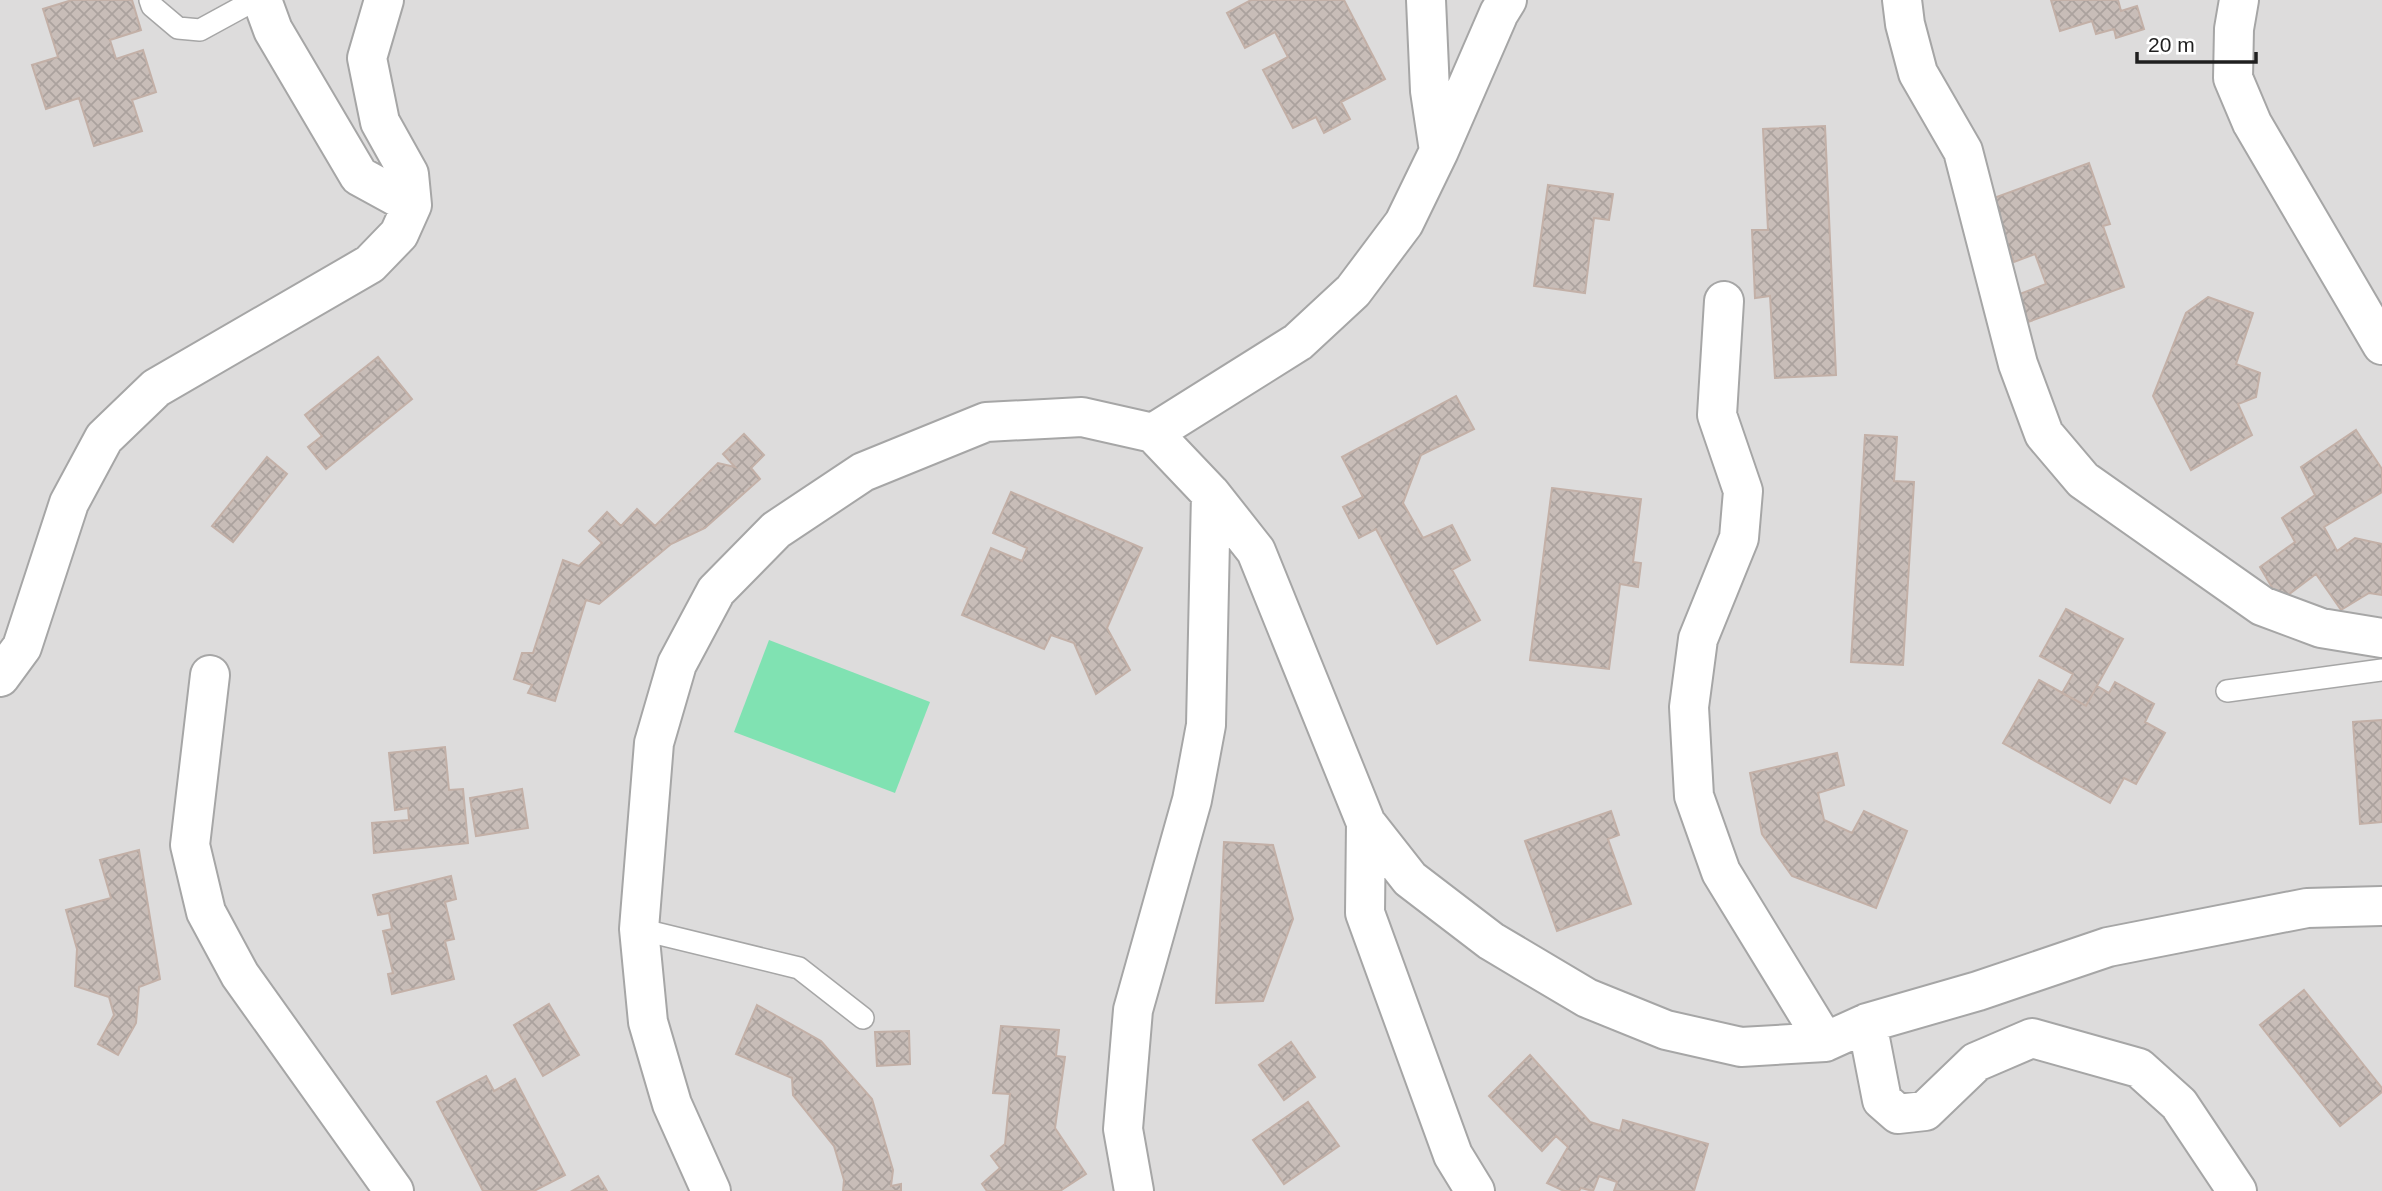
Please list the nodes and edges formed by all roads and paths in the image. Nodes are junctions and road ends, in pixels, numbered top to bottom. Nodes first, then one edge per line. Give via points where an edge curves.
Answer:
1 (150, 0) edge
2 (256, 0) edge
3 (262, 0) edge
4 (384, 0) edge
5 (1426, 0) edge
6 (1507, 0) edge
7 (1902, 0) edge
8 (2239, 0) edge
9 (1439, 151) junction
10 (412, 205) junction
11 (1724, 301) dead end
12 (2382, 345) edge
13 (1153, 433) junction
14 (1211, 494) junction
15 (2382, 638) edge
16 (2382, 670) edge
17 (210, 675) dead end
18 (0, 677) edge
19 (2227, 691) dead end
20 (1366, 823) junction
21 (2382, 906) edge
22 (639, 929) junction
23 (863, 1018) dead end
24 (1867, 1023) junction
25 (1825, 1042) junction
26 (394, 1191) edge
27 (711, 1191) edge
28 (1134, 1191) edge
29 (1475, 1191) edge
30 (2237, 1191) edge

1 - 2 lane via 178,28 200,30
3 - 10 street via 273,30 359,176
4 - 10 street via 367,58 380,122 409,174
5 - 9 street via 1430,91
6 - 9 street
7 - 15 street via 1918,73 1963,150 2018,364 2045,434 2083,481 2262,606 2321,628
8 - 12 street via 2232,78 2252,123
9 - 13 street via 1404,223 1353,291 1298,342
10 - 18 street via 399,234 370,264 156,388 104,438 69,503 22,647
11 - 25 street via 1717,415 1743,491 1739,538 1698,639 1689,707 1694,796 1721,872
13 - 14 street
13 - 22 street via 1082,417 986,422 863,472 776,530 716,591 677,664 654,743
14 - 20 street via 1256,551
14 - 28 street via 1206,725 1192,800 1133,1010 1123,1129
16 - 19 lane
17 - 26 street via 190,845 206,912 240,975
20 - 25 street via 1410,879 1492,941 1587,998 1666,1030 1741,1047
20 - 29 street via 1365,914 1453,1154
21 - 24 street via 2307,908 2108,947
22 - 23 lane via 799,968
22 - 27 street via 648,1022 672,1104
24 - 25 street
24 - 30 street via 1882,1100 1898,1114 1925,1111 1976,1062 2032,1038 2139,1068 2179,1104

